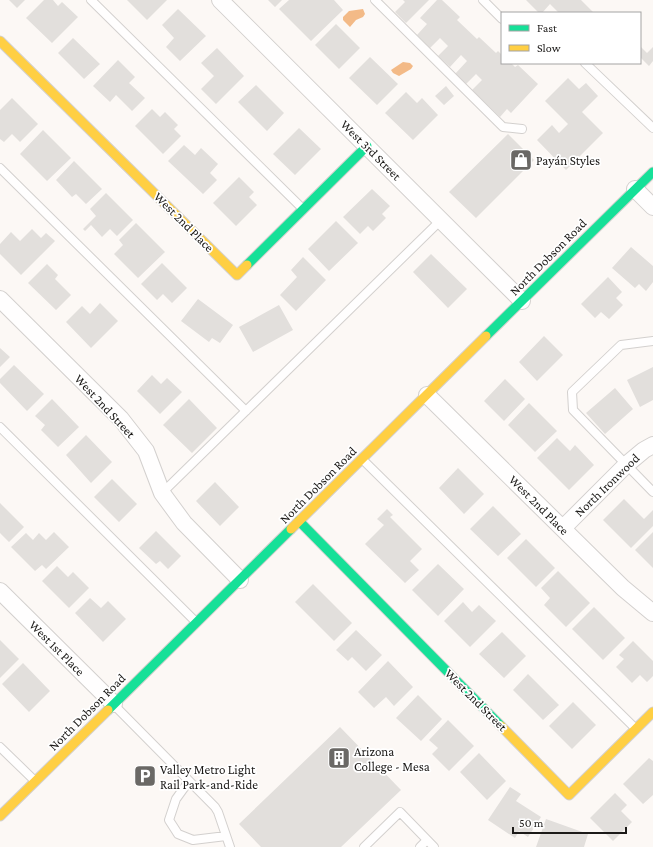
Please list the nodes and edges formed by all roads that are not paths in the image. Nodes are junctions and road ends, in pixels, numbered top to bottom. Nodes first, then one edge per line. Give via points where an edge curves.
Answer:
1 (91, 0) edge
2 (220, 0) edge
3 (375, 0) edge
4 (484, 0) edge
5 (501, 18) edge
6 (0, 41) edge
7 (586, 64) edge
8 (653, 128) edge
9 (522, 129) dead end
10 (367, 146) junction
11 (0, 168) edge
12 (653, 172) edge
13 (635, 189) junction
14 (653, 207) edge
15 (303, 209) junction
16 (441, 220) junction
17 (0, 299) edge
18 (522, 301) junction
19 (653, 341) edge
20 (427, 394) junction
21 (246, 411) junction
22 (0, 427) edge
23 (653, 445) edge
24 (362, 459) junction
25 (626, 465) junction
26 (653, 492) edge
27 (162, 493) junction
28 (299, 521) junction
29 (563, 528) junction
30 (240, 580) junction
31 (0, 591) edge
32 (653, 613) edge
33 (197, 622) junction
34 (114, 704) junction
35 (653, 712) edge
36 (636, 729) junction
37 (0, 747) edge
38 (189, 781) junction
39 (35, 782) junction
40 (0, 816) edge
41 (226, 836) junction
42 (427, 840) junction
43 (230, 847) edge
44 (364, 847) edge
45 (420, 847) edge
46 (434, 847) edge

1 - 15 lane
2 - 10 street, West 3rd Street
3 - 9 lane via 503,127
4 - 5 lane
6 - 15 street, West 2nd Place via 237,276
7 - 8 lane
10 - 15 street, West 2nd Place
10 - 16 street, West 3rd Street
11 - 21 lane
12 - 13 street, North Dobson Road
13 - 14 street
13 - 18 street, North Dobson Road
16 - 18 street, West 3rd Street
16 - 21 lane
17 - 27 street, West 2nd Street via 121,419 146,451
18 - 20 street, North Dobson Road
19 - 25 lane via 621,345 572,392 573,410
20 - 24 street, North Dobson Road
20 - 29 street, West 2nd Place
21 - 27 lane
22 - 33 lane
23 - 25 street, North Ironwood
24 - 28 street, North Dobson Road
24 - 36 lane
25 - 26 lane
25 - 29 street, North Ironwood
27 - 30 street, West 2nd Street via 184,523
28 - 30 street, North Dobson Road
28 - 36 street, West 2nd Street via 569,795
29 - 32 street, West 2nd Place via 623,588
30 - 33 street, North Dobson Road
31 - 34 street, West 1st Place
33 - 34 street, North Dobson Road
34 - 38 lane
34 - 39 street, North Dobson Road
35 - 36 street, West 2nd Street
37 - 39 lane
38 - 41 lane via 215,807
38 - 41 lane via 176,799 169,820 178,834 193,840
39 - 40 street, North Dobson Road
41 - 43 lane
42 - 44 lane via 400,812
42 - 45 lane
42 - 46 lane

